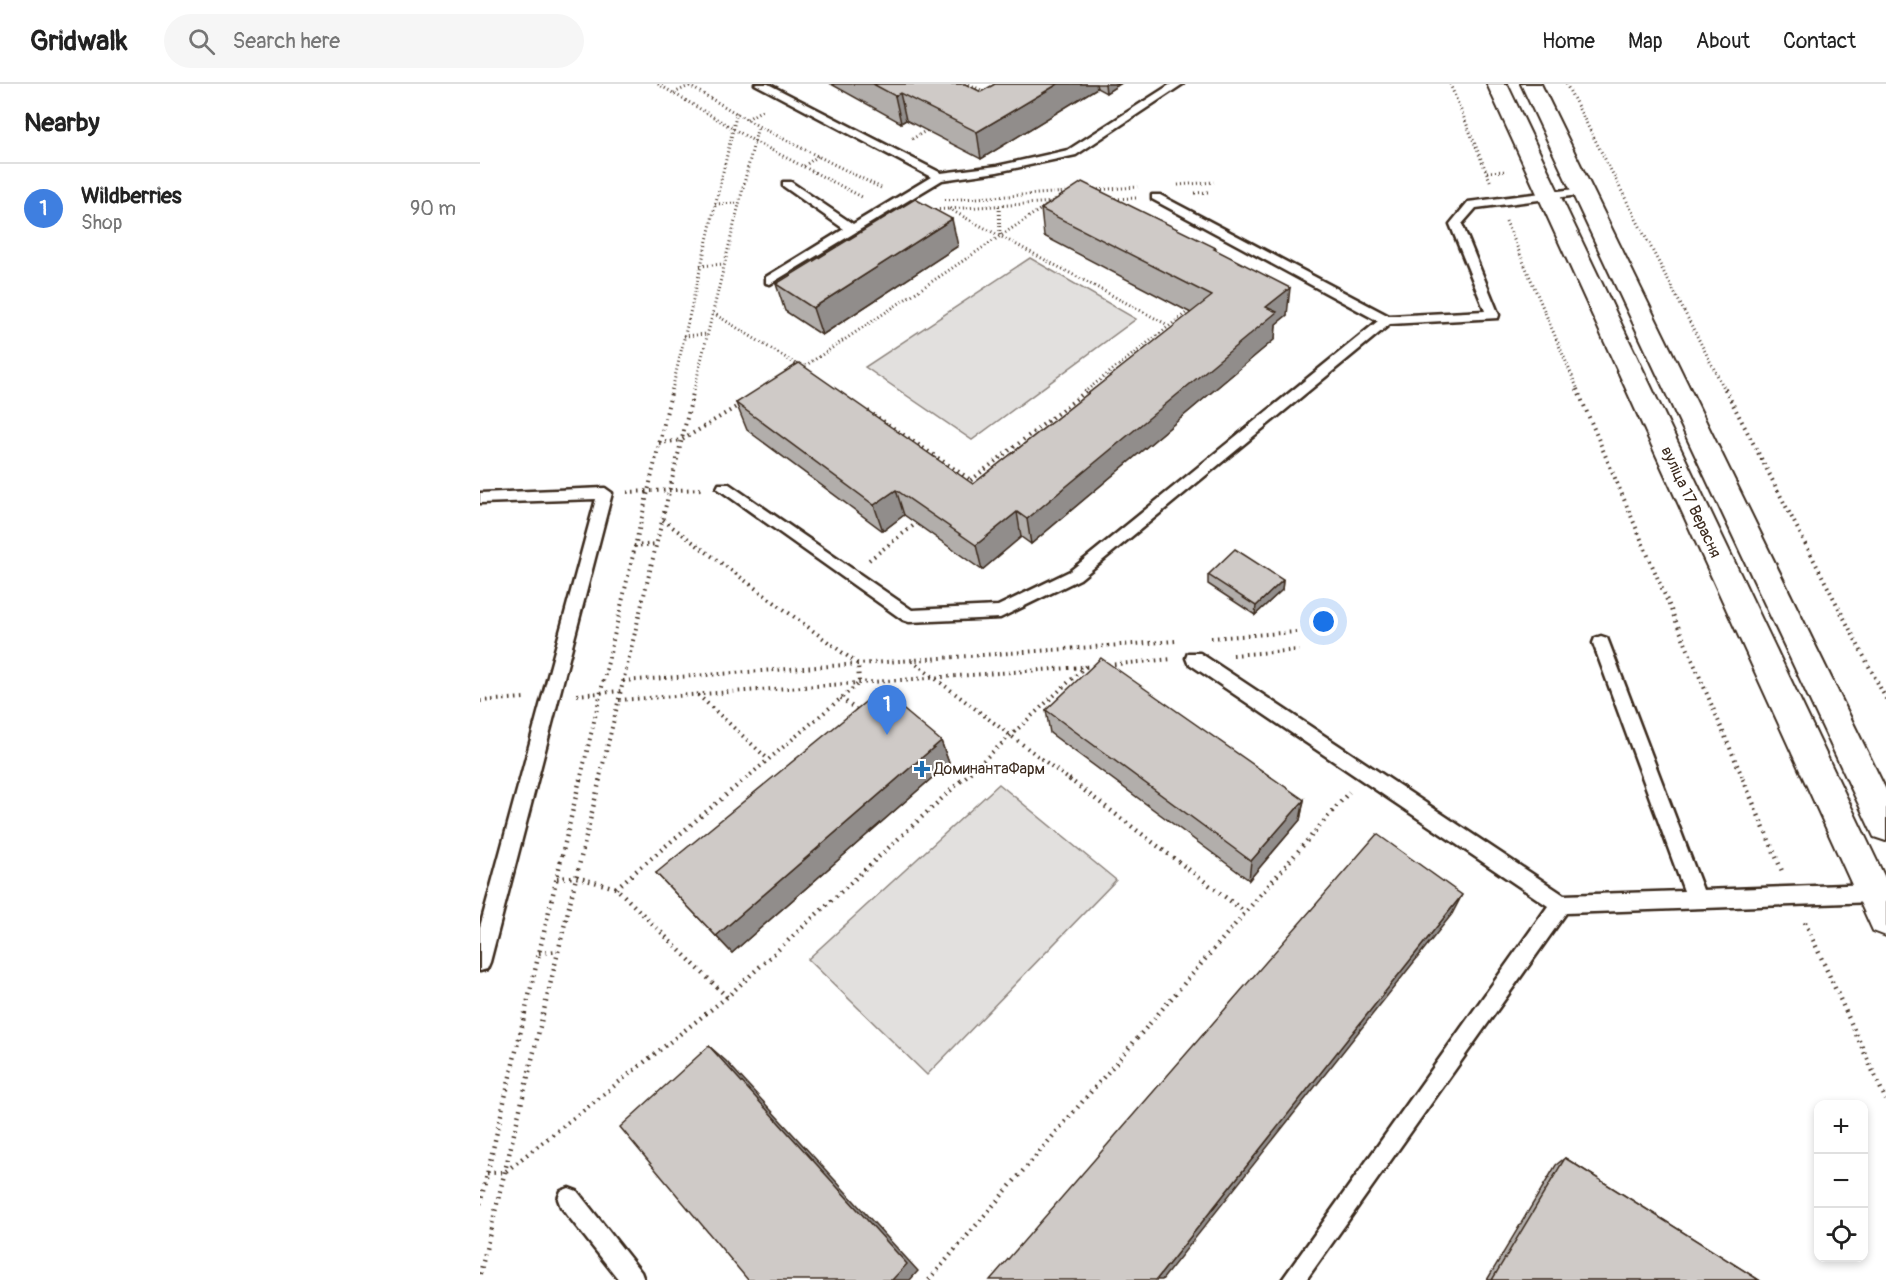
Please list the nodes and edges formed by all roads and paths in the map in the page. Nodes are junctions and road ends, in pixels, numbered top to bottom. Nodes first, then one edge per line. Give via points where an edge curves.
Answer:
1 (760, 84) edge
2 (969, 84) edge
3 (1178, 84) edge
4 (1450, 84) edge
5 (1497, 84) edge
6 (1531, 84) edge
7 (1566, 84) edge
8 (688, 86) dead end
9 (673, 93) dead end
10 (980, 100) edge
11 (737, 112) dead end
12 (758, 126) dead end
13 (930, 129) edge
14 (890, 151) junction
15 (818, 156) dead end
16 (804, 166) dead end
17 (939, 177) junction
18 (787, 184) dead end
19 (1066, 192) edge
20 (1583, 192) junction
21 (1548, 196) junction
22 (1156, 197) dead end
23 (739, 202) junction
24 (1498, 202) junction
25 (715, 204) junction
26 (999, 206) dead end
27 (949, 209) dead end
28 (852, 228) junction
29 (1000, 236) junction
30 (724, 264) junction
31 (700, 267) junction
32 (770, 280) dead end
33 (1197, 304) edge
34 (712, 313) junction
35 (1387, 320) junction
36 (1168, 325) junction
37 (707, 334) junction
38 (684, 336) junction
39 (802, 368) junction
40 (792, 374) edge
41 (812, 374) edge
42 (742, 404) edge
43 (862, 407) edge
44 (682, 440) junction
45 (659, 443) junction
46 (971, 480) junction
47 (962, 487) edge
48 (724, 488) joint
49 (670, 490) junction
50 (647, 491) junction
51 (605, 493) junction
52 (480, 498) edge
53 (925, 516) edge
54 (663, 520) junction
55 (657, 544) junction
56 (634, 546) junction
57 (850, 575) junction
58 (1296, 632) dead end
59 (1203, 639) dead end
60 (1179, 640) dead end
61 (1601, 642) dead end
62 (1299, 650) dead end
63 (1194, 657) junction
64 (911, 660) junction
65 (858, 664) junction
66 (1086, 666) junction
67 (934, 677) junction
68 (623, 681) junction
69 (859, 683) junction
70 (698, 694) junction
71 (841, 698) junction
72 (1886, 699) edge
73 (619, 700) junction
74 (867, 718) edge
75 (1011, 735) junction
76 (768, 759) junction
77 (1365, 773) junction
78 (1886, 826) edge
79 (576, 877) junction
80 (556, 878) junction
81 (616, 888) junction
82 (1874, 893) junction
83 (1794, 897) junction
84 (1697, 900) junction
85 (1561, 904) junction
86 (1245, 912) junction
87 (1886, 919) edge
88 (558, 951) junction
89 (539, 953) junction
90 (480, 962) edge
91 (727, 997) junction
92 (1886, 1100) edge
93 (505, 1172) junction
94 (487, 1173) junction
95 (569, 1198) dead end
96 (480, 1204) edge
97 (480, 1274) edge
98 (633, 1280) edge
99 (929, 1280) edge
100 (1293, 1280) edge

1 - 14 lane
2 - 10 path via 990,95
3 - 17 lane via 1072,153
4 - 24 path
5 - 21 street, вуліца 17 Верасня
6 - 20 street
7 - 72 path
8 - 9 path
11 - 25 path
12 - 23 path
13 - 14 path
14 - 17 lane
15 - 16 path
17 - 28 lane
18 - 28 lane
19 - 29 path
20 - 21 lane
20 - 78 street
21 - 24 lane
21 - 82 street, вуліца 17 Верасня
22 - 35 lane
23 - 25 path
23 - 30 path
24 - 35 lane via 1472,205 1456,224 1492,315
24 - 83 path
25 - 31 path
26 - 29 path
27 - 29 path
28 - 32 lane
29 - 36 path
29 - 39 path
30 - 31 path
30 - 34 path
31 - 38 path
33 - 36 path
34 - 37 path
34 - 39 path
35 - 57 lane via 1075,575 1000,612 909,616
36 - 46 path
37 - 38 path
37 - 44 path
38 - 45 path
39 - 40 path
39 - 41 path
42 - 44 path
43 - 46 path
44 - 45 path
44 - 49 path
45 - 50 path
46 - 47 path
48 - 49 path
48 - 57 lane
49 - 50 path
49 - 54 path
50 - 51 path
50 - 56 path
51 - 52 lane
51 - 90 lane
53 - 57 path
54 - 55 path
54 - 65 path
55 - 56 path
55 - 68 path
56 - 80 path
58 - 59 path
60 - 64 path
61 - 84 lane
62 - 63 path
63 - 66 path
63 - 77 lane
64 - 65 path
64 - 67 path
65 - 68 path
65 - 69 path
66 - 67 path
66 - 75 path
67 - 69 path
67 - 75 path
68 - 73 path
69 - 70 path
69 - 71 path
70 - 73 path
70 - 76 path
71 - 74 path
71 - 76 path
73 - 79 path
75 - 86 path
75 - 91 path
76 - 81 path
77 - 85 lane
77 - 86 path
79 - 80 path
79 - 81 path
79 - 88 path
80 - 89 path
81 - 91 path
82 - 83 lane
82 - 87 street, вуліца 17 Верасня
83 - 84 lane
83 - 92 path
84 - 85 lane
85 - 100 lane
86 - 99 path
88 - 89 path
88 - 93 path
89 - 94 path
91 - 93 path
93 - 94 path
93 - 97 path
94 - 96 path
95 - 98 lane

